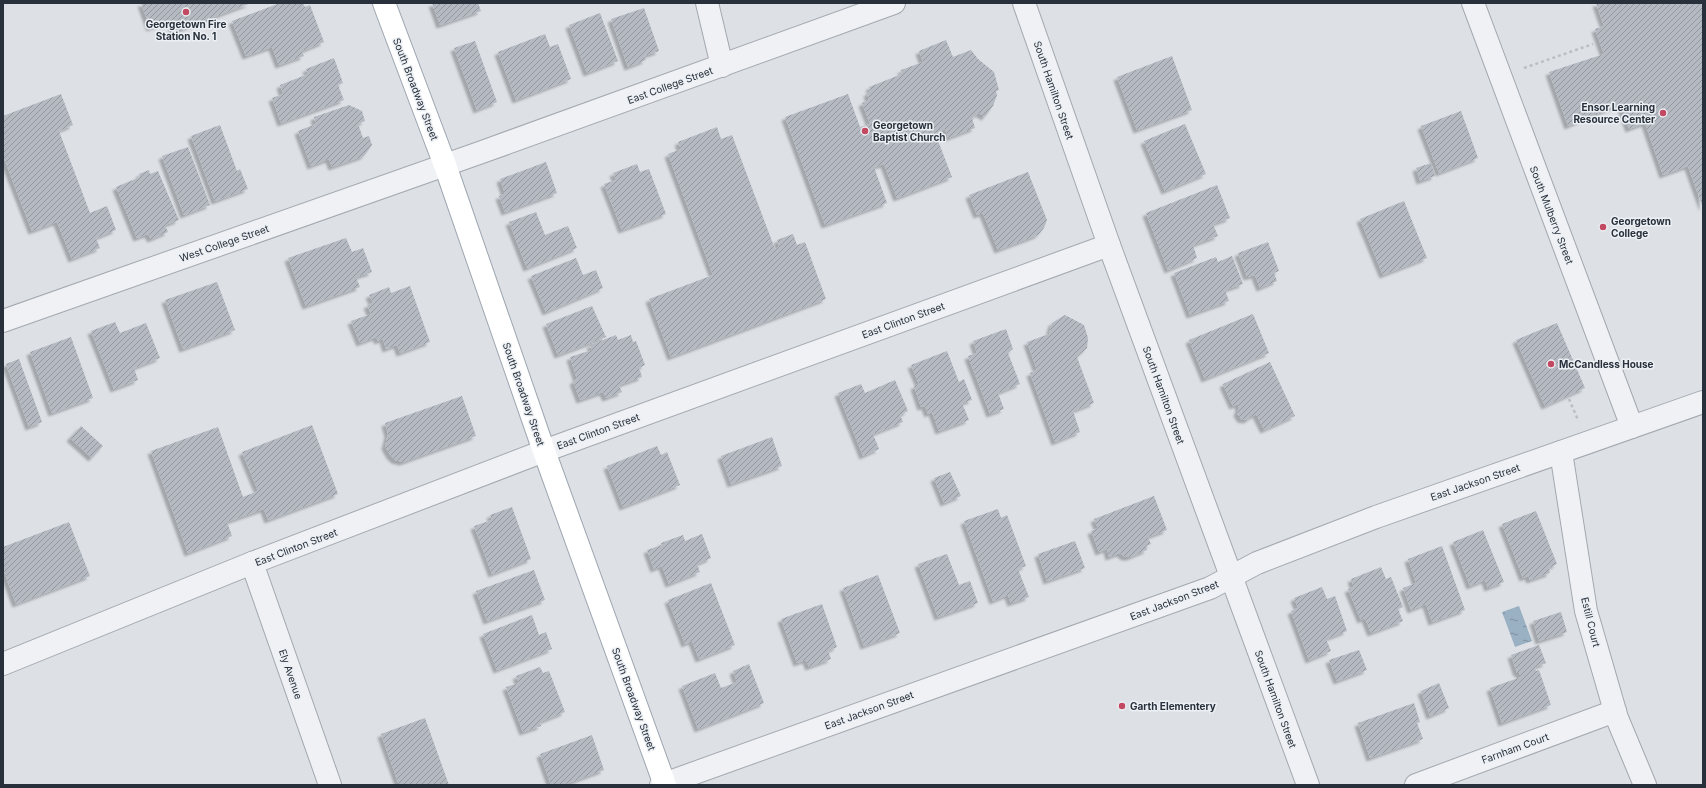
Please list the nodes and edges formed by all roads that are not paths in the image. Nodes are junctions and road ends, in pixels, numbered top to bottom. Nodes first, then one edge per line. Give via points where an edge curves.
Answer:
1 (384, 3) edge
2 (708, 3) edge
3 (894, 3) edge
4 (1024, 3) edge
5 (1473, 3) edge
6 (722, 66) junction
7 (445, 165) junction
8 (1109, 245) junction
9 (3, 321) edge
10 (1703, 402) edge
11 (1632, 427) junction
12 (544, 451) junction
13 (1561, 452) junction
14 (252, 563) junction
15 (1231, 577) junction
16 (3, 664) edge
17 (1614, 711) junction
18 (330, 785) edge
19 (663, 785) edge
20 (1308, 785) edge
21 (1416, 785) edge
22 (1645, 785) edge

1 - 7 main road, South Broadway Street
2 - 6 street
3 - 6 street, East College Street
4 - 8 street, South Hamilton Street
5 - 11 street, South Mulberry Street
6 - 7 street, East College Street
7 - 9 street, West College Street
7 - 12 main road, South Broadway Street
8 - 12 street, East Clinton Street
8 - 15 street, South Hamilton Street
10 - 11 street, East Jackson Street
11 - 13 street, East Jackson Street
12 - 14 street, East Clinton Street
12 - 19 main road, South Broadway Street
13 - 15 street, East Jackson Street via 1376,517 1258,563
13 - 17 street, Estill Court via 1586,611
14 - 16 street, East Clinton Street
14 - 18 street, Ely Avenue
15 - 19 street, East Jackson Street via 1202,591
15 - 20 street, South Hamilton Street
17 - 21 street, Farnham Court
17 - 22 street, Estill Court

